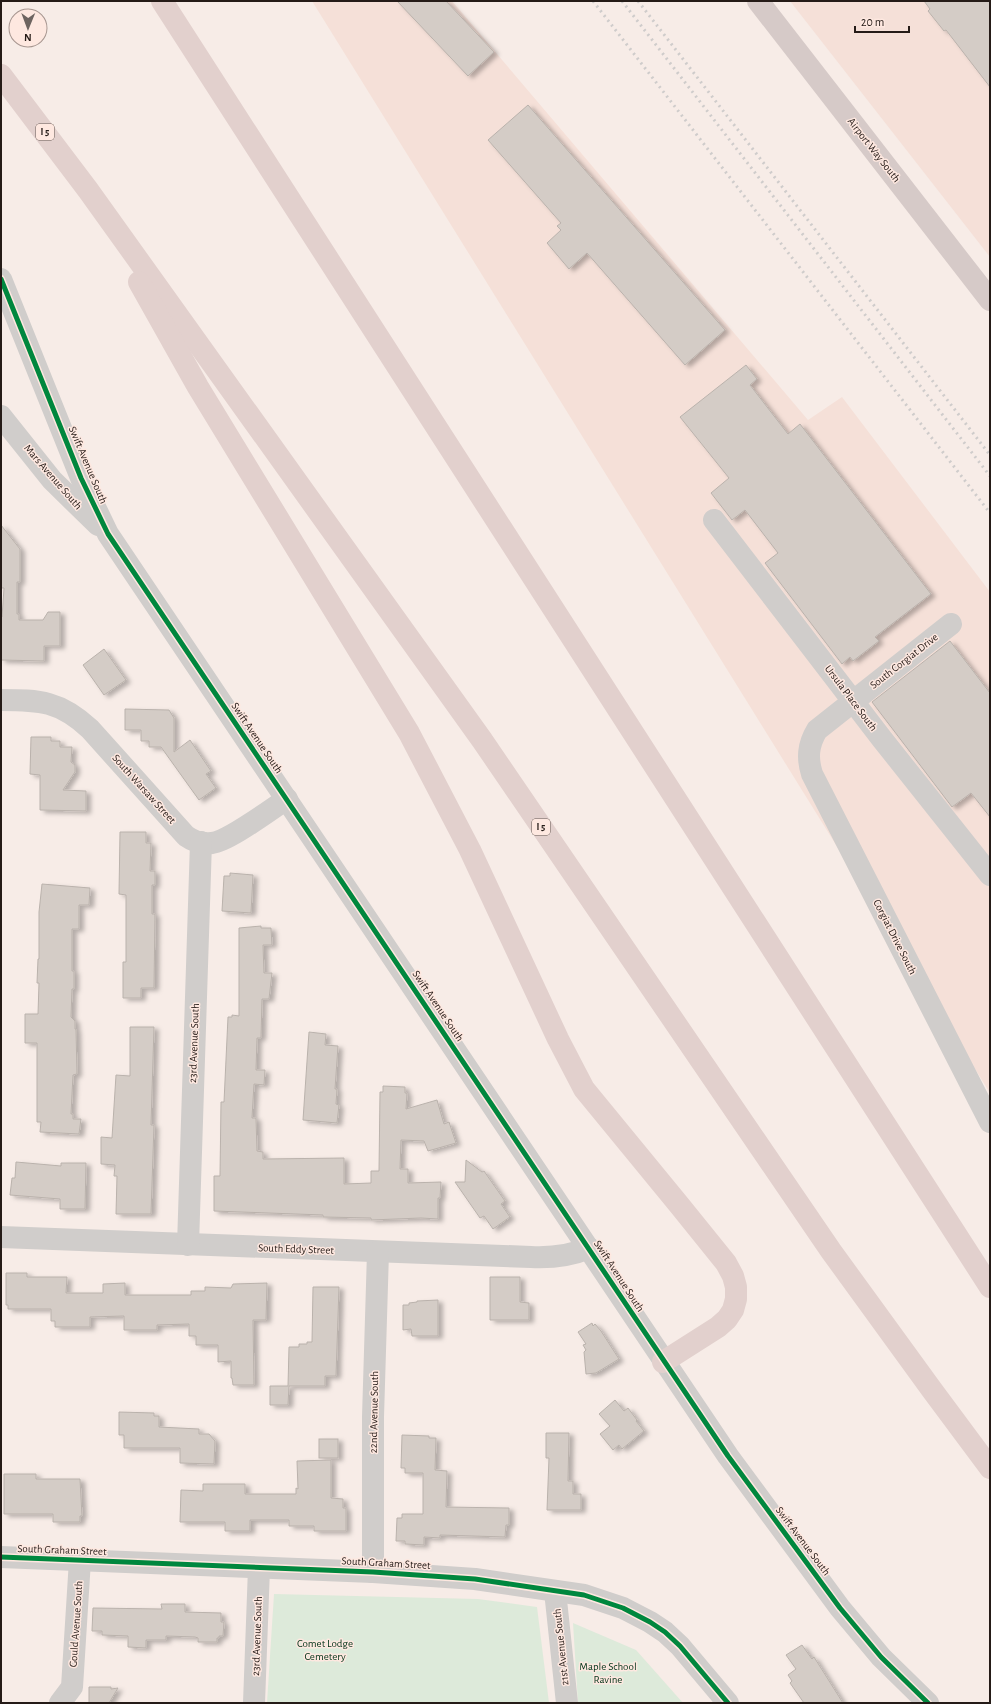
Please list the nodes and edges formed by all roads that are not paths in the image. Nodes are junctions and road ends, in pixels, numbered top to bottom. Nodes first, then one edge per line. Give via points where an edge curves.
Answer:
1 (162, 1) edge
2 (758, 1) edge
3 (1, 75) edge
4 (88, 190) junction
5 (1, 279) edge
6 (990, 300) edge
7 (1, 416) edge
8 (714, 520) dead end
9 (108, 534) junction
10 (951, 624) dead end
11 (1, 700) edge
12 (854, 701) junction
13 (809, 749) joint
14 (287, 799) junction
15 (201, 842) junction
16 (990, 875) edge
17 (990, 1122) edge
18 (1, 1237) edge
19 (188, 1245) junction
20 (589, 1248) junction
21 (378, 1252) junction
22 (972, 1258) junction
23 (990, 1277) edge
24 (990, 1287) edge
25 (663, 1362) junction
26 (990, 1468) edge
27 (1, 1557) edge
28 (80, 1560) junction
29 (259, 1568) junction
30 (373, 1572) junction
31 (556, 1591) junction
32 (68, 1698) edge
33 (254, 1703) edge
34 (567, 1703) edge
35 (728, 1703) edge
36 (928, 1703) edge

1 - 22 highway
2 - 6 main road, Airport Way South
3 - 4 highway, I 5
4 - 25 highway via 198,387 409,733 470,850 584,1089 708,1240 733,1276 736,1299 727,1319
4 - 26 highway, I 5 via 482,740 831,1251
5 - 9 street, Swift Avenue South via 81,478
7 - 9 street, Mars Avenue South via 52,480
8 - 12 street, Ursula Place South
9 - 14 street, Swift Avenue South
10 - 12 street, South Corgiat Drive
11 - 15 street, South Warsaw Street via 47,703 77,717 186,836
12 - 13 street, South Corgiat Drive via 817,730
12 - 16 street, Ursula Place South
13 - 17 street, Corgiat Drive South via 808,762 812,774
14 - 15 street via 225,839 212,843
14 - 20 street, Swift Avenue South
15 - 19 street, 23rd Avenue South
18 - 19 street, South Eddy Street
19 - 21 street, South Eddy Street
20 - 21 street, South Eddy Street via 552,1258
20 - 25 street, Swift Avenue South
21 - 30 street, 22nd Avenue South
22 - 23 highway
22 - 24 highway
25 - 36 street, Swift Avenue South via 728,1456 840,1608 881,1657
27 - 28 street, South Graham Street
28 - 29 street, South Graham Street
28 - 32 street, Gould Avenue South
29 - 30 street, South Graham Street
29 - 33 street, 23rd Avenue South
30 - 31 street, South Graham Street via 475,1579
31 - 34 street, 21st Avenue South
31 - 35 street, South Graham Street via 604,1601 650,1622 680,1646

